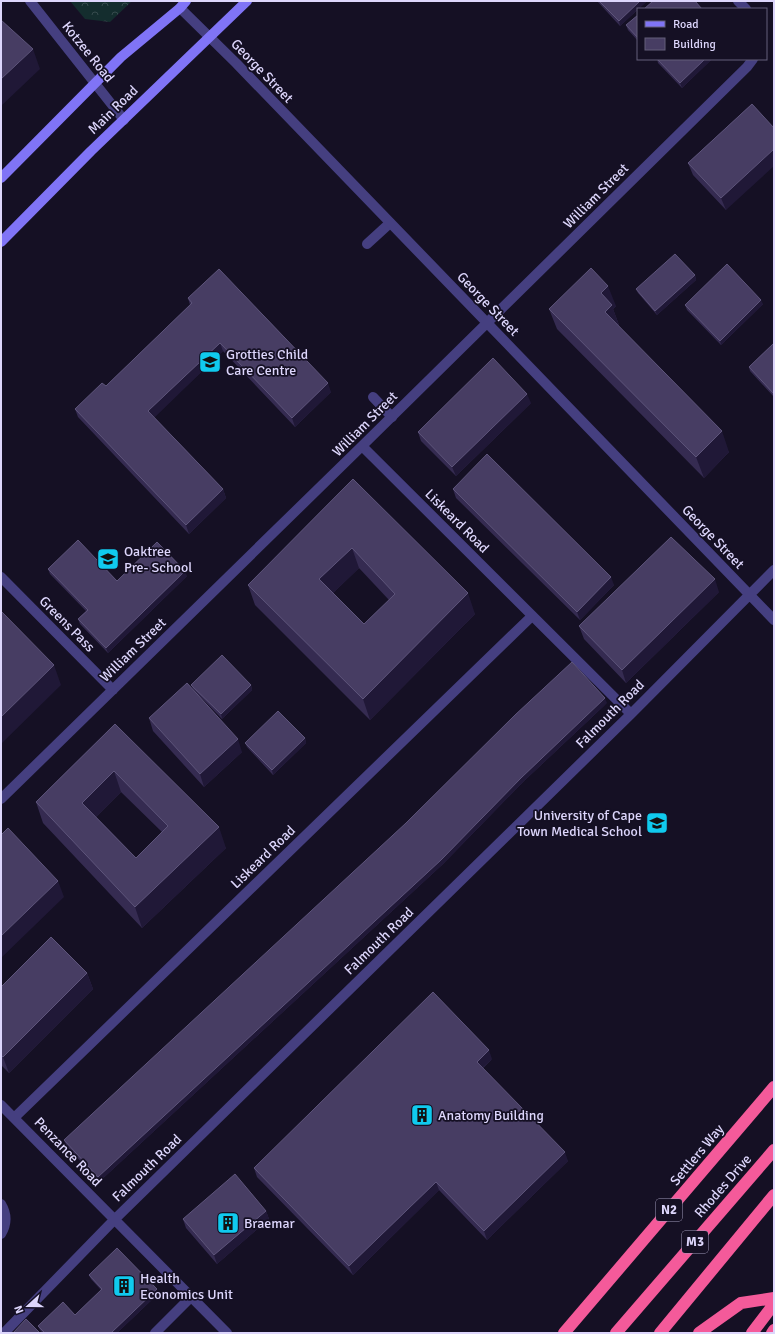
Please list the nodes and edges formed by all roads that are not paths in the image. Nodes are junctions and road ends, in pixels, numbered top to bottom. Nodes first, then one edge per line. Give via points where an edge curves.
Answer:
1 (30, 1) edge
2 (247, 1) edge
3 (183, 4) edge
4 (210, 37) junction
5 (750, 63) edge
6 (96, 83) junction
7 (124, 120) junction
8 (1, 178) edge
9 (390, 223) junction
10 (1, 242) edge
11 (367, 244) dead end
12 (487, 323) junction
13 (373, 397) dead end
14 (392, 416) junction
15 (362, 446) junction
16 (774, 570) edge
17 (1, 577) edge
18 (748, 594) junction
19 (532, 616) junction
20 (774, 620) edge
21 (113, 690) junction
22 (631, 714) junction
23 (1, 799) edge
24 (774, 1087) edge
25 (1, 1105) edge
26 (14, 1118) junction
27 (774, 1150) edge
28 (774, 1195) edge
29 (1, 1204) edge
30 (114, 1220) junction
31 (1, 1234) edge
32 (191, 1297) junction
33 (774, 1298) edge
34 (774, 1304) edge
35 (4, 1333) edge
36 (155, 1333) edge
37 (226, 1333) edge
38 (564, 1333) edge
39 (616, 1333) edge
40 (660, 1333) edge
41 (698, 1333) edge
42 (752, 1333) edge

1 - 6 street, Kotzee Road
2 - 4 main road, Main Road
3 - 4 street, George Street
3 - 6 main road via 121,57
4 - 7 main road, Main Road
4 - 9 street, George Street
5 - 12 street, William Street
6 - 7 street, Kotzee Road
6 - 8 main road
7 - 10 main road, Main Road
9 - 11 street
9 - 12 street, George Street
12 - 14 street, William Street
12 - 18 street, George Street
13 - 14 street
14 - 15 street, William Street
15 - 19 street, Liskeard Road
15 - 21 street, William Street
16 - 18 street, Falmouth Road
17 - 21 street, Greens Pass
18 - 20 street, George Street
18 - 22 street, Falmouth Road
19 - 22 street, Liskeard Road
19 - 26 street, Liskeard Road
21 - 23 street, William Street
22 - 30 street, Falmouth Road
24 - 38 highway, Settlers Way / N2
25 - 26 street, Penzance Road
26 - 30 street, Penzance Road
27 - 39 highway, Rhodes Drive / M3
28 - 40 highway
29 - 31 street via 5,1211 5,1227
30 - 32 street, Penzance Road
30 - 35 street, Falmouth Road
32 - 36 street
32 - 37 street, Penzance Road
33 - 41 highway via 741,1303
34 - 42 highway

